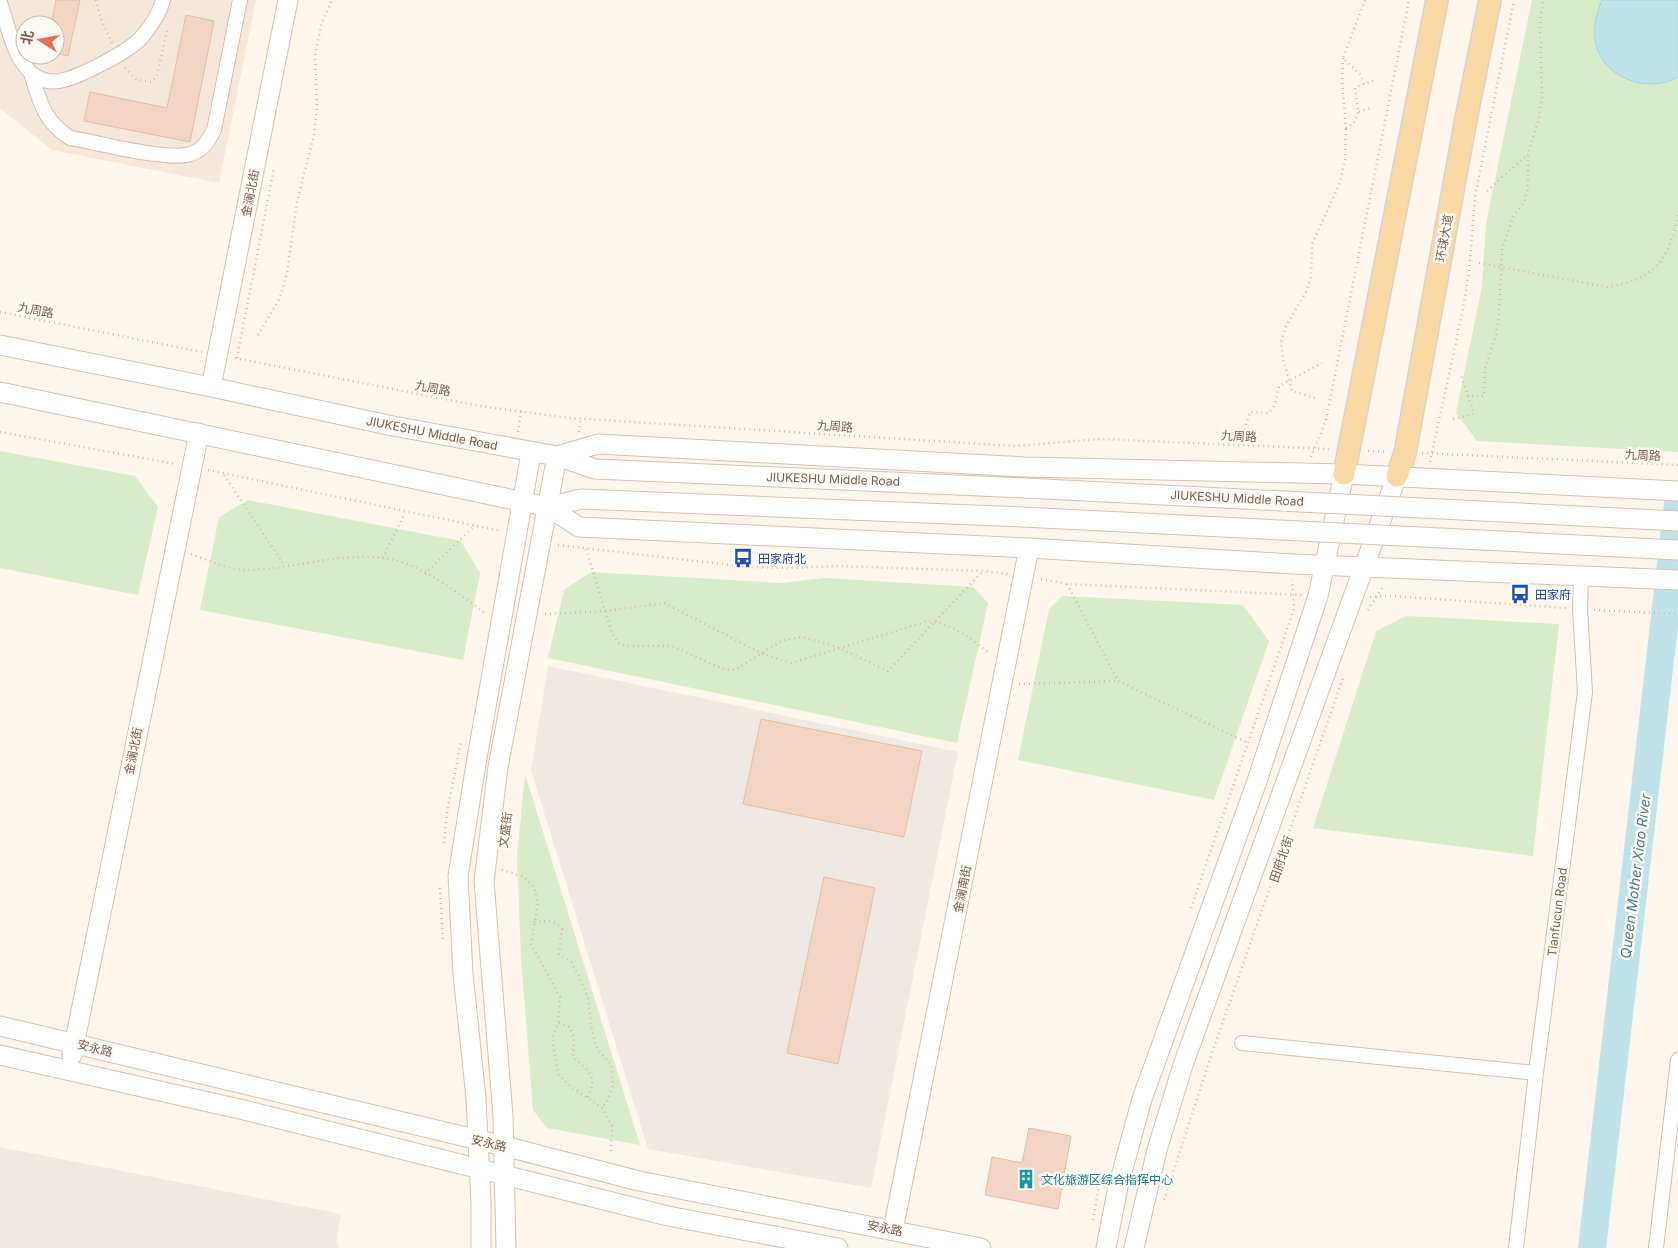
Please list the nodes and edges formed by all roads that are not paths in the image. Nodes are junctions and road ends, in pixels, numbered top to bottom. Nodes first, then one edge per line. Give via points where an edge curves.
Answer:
1 (163, 0) edge
2 (240, 0) edge
3 (288, 0) edge
4 (1437, 0) edge
5 (1490, 0) edge
6 (0, 3) edge
7 (31, 73) junction
8 (0, 346) edge
9 (211, 387) junction
10 (0, 392) edge
11 (199, 432) junction
12 (531, 453) junction
13 (557, 456) junction
14 (1344, 474) junction
15 (1398, 476) junction
16 (1678, 491) edge
17 (523, 501) junction
18 (548, 507) junction
19 (1678, 521) edge
20 (1029, 548) junction
21 (1678, 550) edge
22 (1325, 566) junction
23 (1364, 566) junction
24 (1581, 575) junction
25 (1678, 580) edge
26 (0, 1026) edge
27 (75, 1043) junction
28 (1242, 1043) dead end
29 (0, 1055) edge
30 (1678, 1060) edge
31 (69, 1071) junction
32 (1536, 1073) junction
33 (476, 1140) junction
34 (504, 1146) junction
35 (479, 1168) junction
36 (506, 1174) junction
37 (894, 1230) junction
38 (481, 1248) edge
39 (506, 1248) edge
40 (838, 1248) edge
41 (981, 1248) edge
42 (1106, 1248) edge
43 (1134, 1248) edge
44 (1516, 1248) edge
45 (1656, 1248) edge

1 - 7 street via 140,39 117,55 58,82 46,81
2 - 7 street via 214,130 208,142 188,156 70,138 46,116
3 - 9 main road, 金澜北街
4 - 14 main road
5 - 15 main road, 环球大道
6 - 7 street via 20,57
8 - 9 main road, JIUKESHU Middle Road
9 - 12 main road, JIUKESHU Middle Road
10 - 11 main road
11 - 17 main road
11 - 27 main road, 金澜北街
12 - 13 main road, JIUKESHU Middle Road
12 - 17 main road
13 - 14 main road via 598,444 1025,467
13 - 18 main road, 文盛街
13 - 19 main road, JIUKESHU Middle Road, bridge via 595,469
14 - 15 main road
14 - 22 main road
15 - 16 main road
15 - 23 main road, 田府北街
17 - 18 main road
17 - 33 main road via 458,876 463,974 476,1098
18 - 20 main road via 579,527
18 - 21 main road, bridge via 581,499
18 - 34 main road, 文盛街 via 498,767 484,881
20 - 22 main road
20 - 37 main road, 金澜南街
22 - 23 main road
22 - 42 main road via 1256,784 1142,1098 1118,1187
23 - 24 main road
23 - 43 main road, 田府北街 via 1183,1065 1156,1150
24 - 25 main road
24 - 32 street, Tianfucun Road via 1585,692
26 - 27 main road, 安永路
27 - 31 main road, 金澜北街
27 - 33 main road, 安永路
28 - 32 street
29 - 31 main road
30 - 45 street
31 - 35 main road
32 - 44 street, Tianfucun Road
33 - 34 main road, 安永路
33 - 35 main road
34 - 36 main road, 文盛街
34 - 37 main road, 安永路 via 639,1181
35 - 36 main road
35 - 38 main road
36 - 39 main road, 文盛街
36 - 40 main road via 668,1216
37 - 41 main road, 安永路

